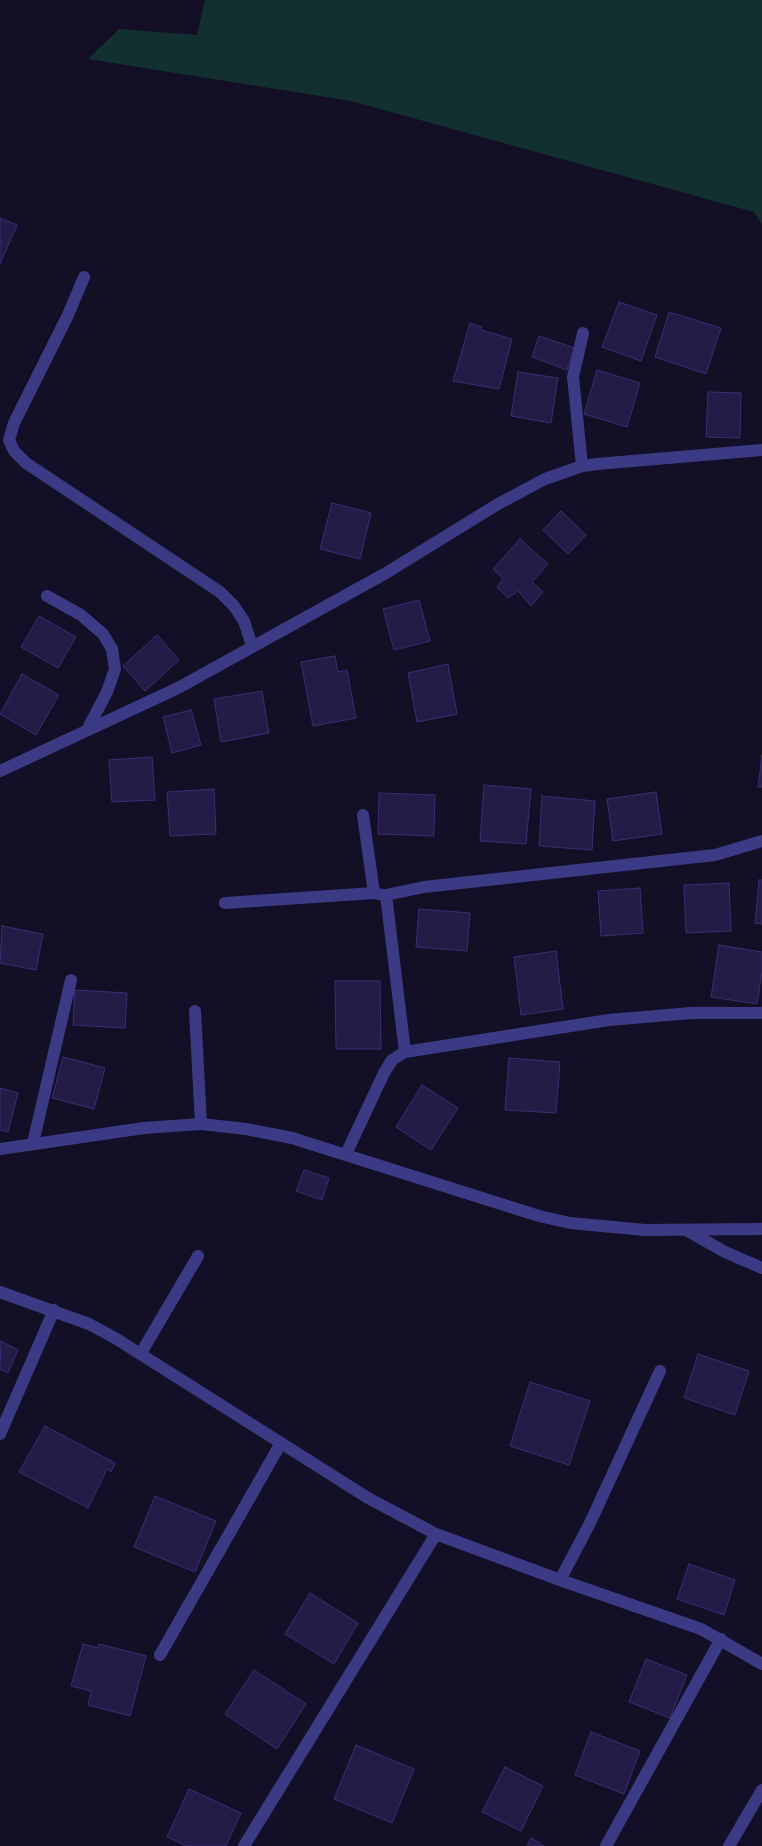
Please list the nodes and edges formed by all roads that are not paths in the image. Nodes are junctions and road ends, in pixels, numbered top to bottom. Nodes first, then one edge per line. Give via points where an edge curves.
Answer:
1 (84, 277) dead end
2 (583, 333) dead end
3 (762, 450) edge
4 (582, 466) junction
5 (47, 596) dead end
6 (252, 646) junction
7 (87, 730) junction
8 (0, 771) edge
9 (363, 815) dead end
10 (762, 841) edge
11 (380, 894) junction
12 (224, 903) dead end
13 (71, 980) dead end
14 (195, 1011) dead end
15 (762, 1013) edge
16 (405, 1052) junction
17 (201, 1124) junction
18 (33, 1143) junction
19 (0, 1150) edge
20 (346, 1154) junction
21 (762, 1229) edge
22 (688, 1231) junction
23 (198, 1256) dead end
24 (762, 1268) edge
25 (0, 1292) edge
26 (54, 1310) junction
27 (141, 1353) junction
28 (660, 1371) dead end
29 (0, 1434) edge
30 (281, 1443) junction
31 (436, 1534) junction
32 (560, 1580) junction
33 (721, 1639) junction
34 (160, 1655) dead end
35 (762, 1664) edge
36 (762, 1790) edge
37 (244, 1846) edge
38 (606, 1846) edge
39 (729, 1846) edge

1 - 6 street via 14,423 9,440 14,451 26,463 220,592 244,621
2 - 4 street via 573,377
3 - 4 street
4 - 6 street via 545,479 498,504 386,573
5 - 7 street via 81,615 103,634 112,649 115,669
6 - 7 street via 178,688
7 - 8 street
9 - 11 street
10 - 11 street via 715,855
11 - 12 street
11 - 16 street
13 - 18 street
14 - 17 street
15 - 16 street via 692,1013 609,1020
16 - 20 street via 392,1060 384,1073
17 - 18 street
17 - 20 street via 292,1138
18 - 19 street
20 - 22 street via 570,1223
21 - 22 street
22 - 24 street
23 - 27 street
25 - 26 street
26 - 27 street via 89,1324
26 - 29 street
27 - 30 street
28 - 32 street
30 - 31 street via 368,1498
30 - 34 street
31 - 32 street
31 - 37 street
32 - 33 street via 668,1616
33 - 35 street
33 - 38 street
36 - 39 street

